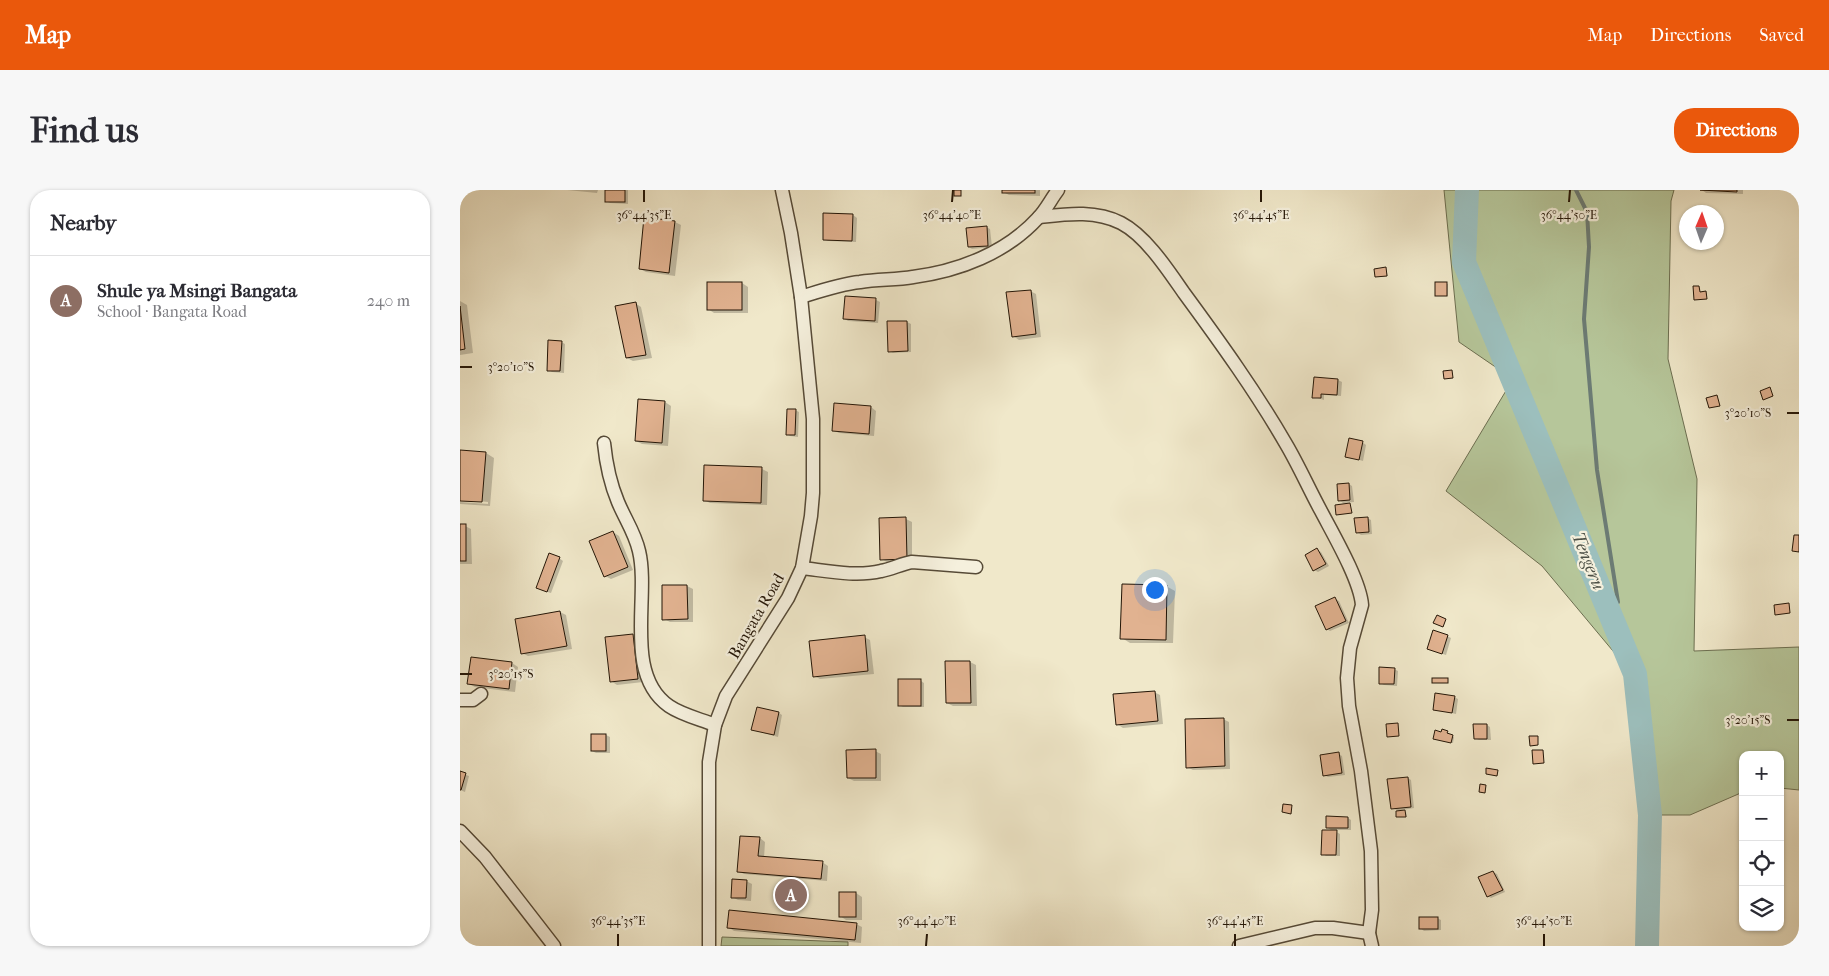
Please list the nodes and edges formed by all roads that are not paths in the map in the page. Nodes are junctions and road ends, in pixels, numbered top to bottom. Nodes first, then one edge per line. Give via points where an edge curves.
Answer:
1 (782, 190) edge
2 (1058, 190) edge
3 (1039, 217) junction
4 (801, 297) junction
5 (604, 443) dead end
6 (976, 567) dead end
7 (802, 568) junction
8 (481, 694) dead end
9 (460, 700) edge
10 (714, 725) junction
11 (460, 831) edge
12 (1369, 933) junction
13 (554, 946) edge
14 (709, 946) edge
15 (1239, 946) edge
16 (1372, 946) edge

1 - 4 street, Bangata Road via 792,232
2 - 3 street
3 - 4 street via 1002,248 972,263 913,278 836,286
3 - 12 street via 1079,213 1104,216 1123,224 1146,243 1192,303 1264,409 1303,474 1334,535 1361,598 1347,678 1372,851
4 - 7 street, Bangata Road via 813,419 814,493
5 - 10 street via 607,466 635,536 643,570 642,655 649,680 667,706
6 - 7 street via 912,562 859,574
7 - 10 street, Bangata Road via 788,598 726,696
8 - 9 street via 473,700
10 - 14 street, Bangata Road via 709,762
11 - 13 street via 485,857
12 - 15 street via 1315,928
12 - 16 street

